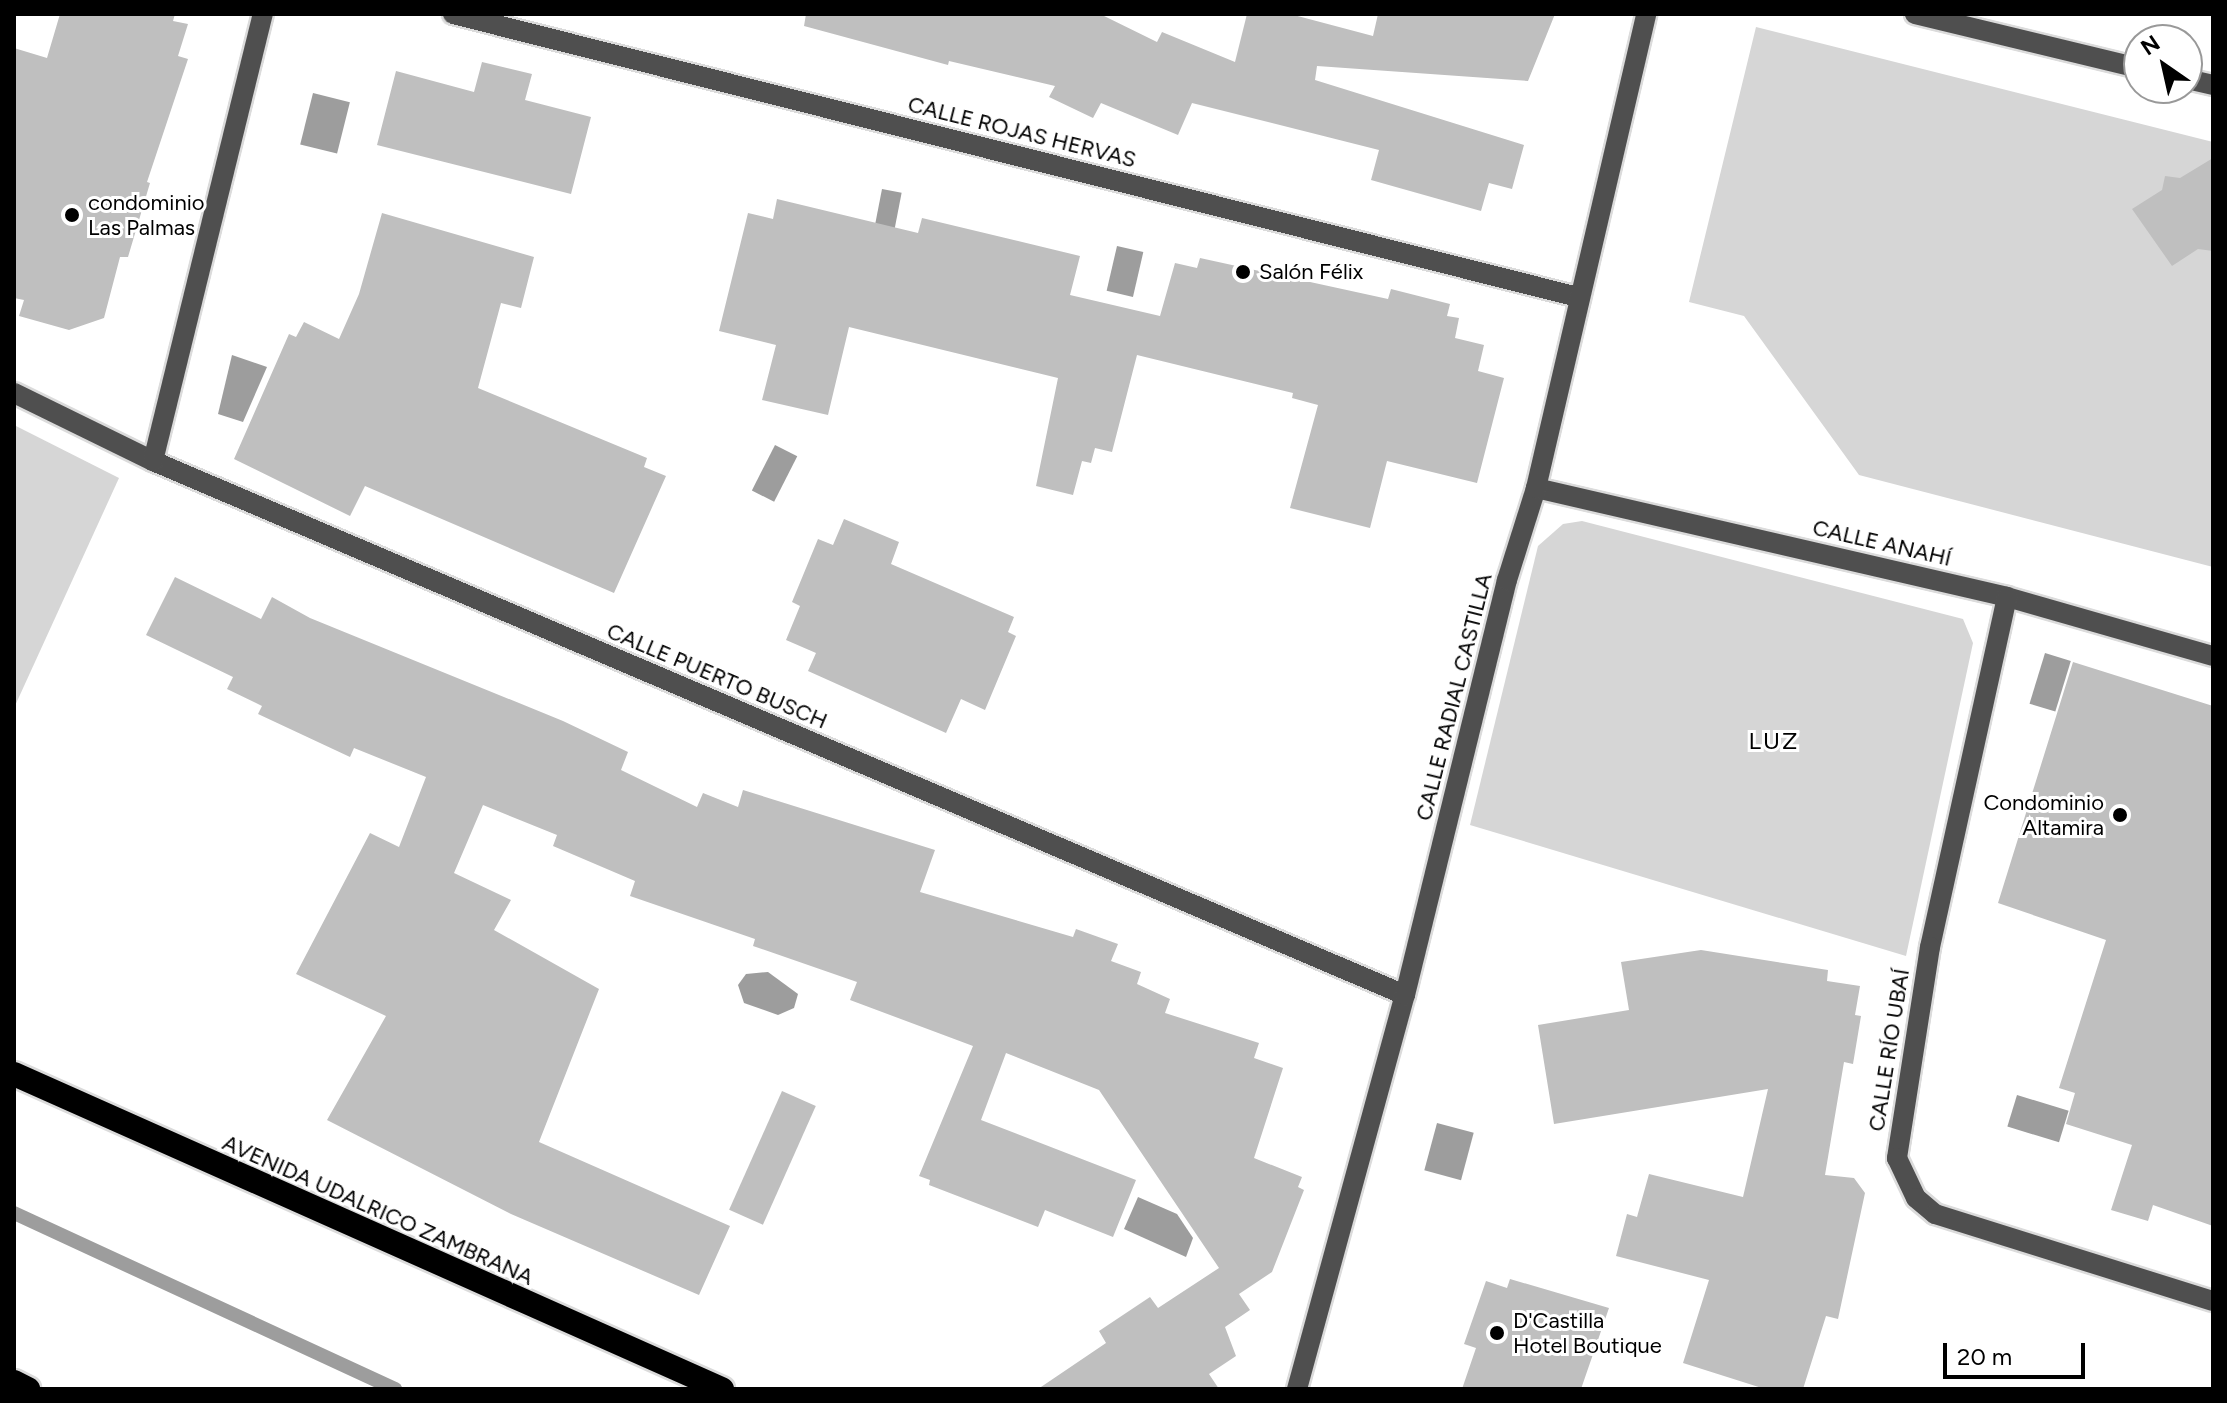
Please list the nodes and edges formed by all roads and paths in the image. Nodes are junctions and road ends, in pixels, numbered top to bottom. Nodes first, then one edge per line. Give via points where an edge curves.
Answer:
1 (263, 14) edge
2 (453, 14) edge
3 (1646, 14) edge
4 (1915, 14) edge
5 (2123, 64) edge
6 (1578, 297) junction
7 (14, 393) edge
8 (153, 461) junction
9 (1536, 488) junction
10 (2007, 597) junction
11 (2213, 656) edge
12 (1405, 995) junction
13 (14, 1074) edge
14 (2213, 1301) edge
15 (14, 1382) edge
16 (28, 1389) edge
17 (722, 1389) edge
18 (1297, 1389) edge

1 - 8 street
2 - 6 street, CALLE ROJAS HERVAS
3 - 6 street, CALLE RADIAL CASTILLA
4 - 5 street
6 - 9 street, CALLE RADIAL CASTILLA
7 - 8 street, CALLE PUERTO BUSCH
8 - 12 street, CALLE PUERTO BUSCH
9 - 10 street, CALLE ANAHÍ
9 - 12 street, CALLE RADIAL CASTILLA via 1507,580
10 - 11 street, CALLE ANAHÍ
10 - 14 street, CALLE RÍO UBAÍ via 1930,947 1897,1158 1916,1198 1935,1214
12 - 18 street, CALLE RADIAL CASTILLA
13 - 17 highway, AVENIDA UDALRICO ZAMBRANA
15 - 16 highway

